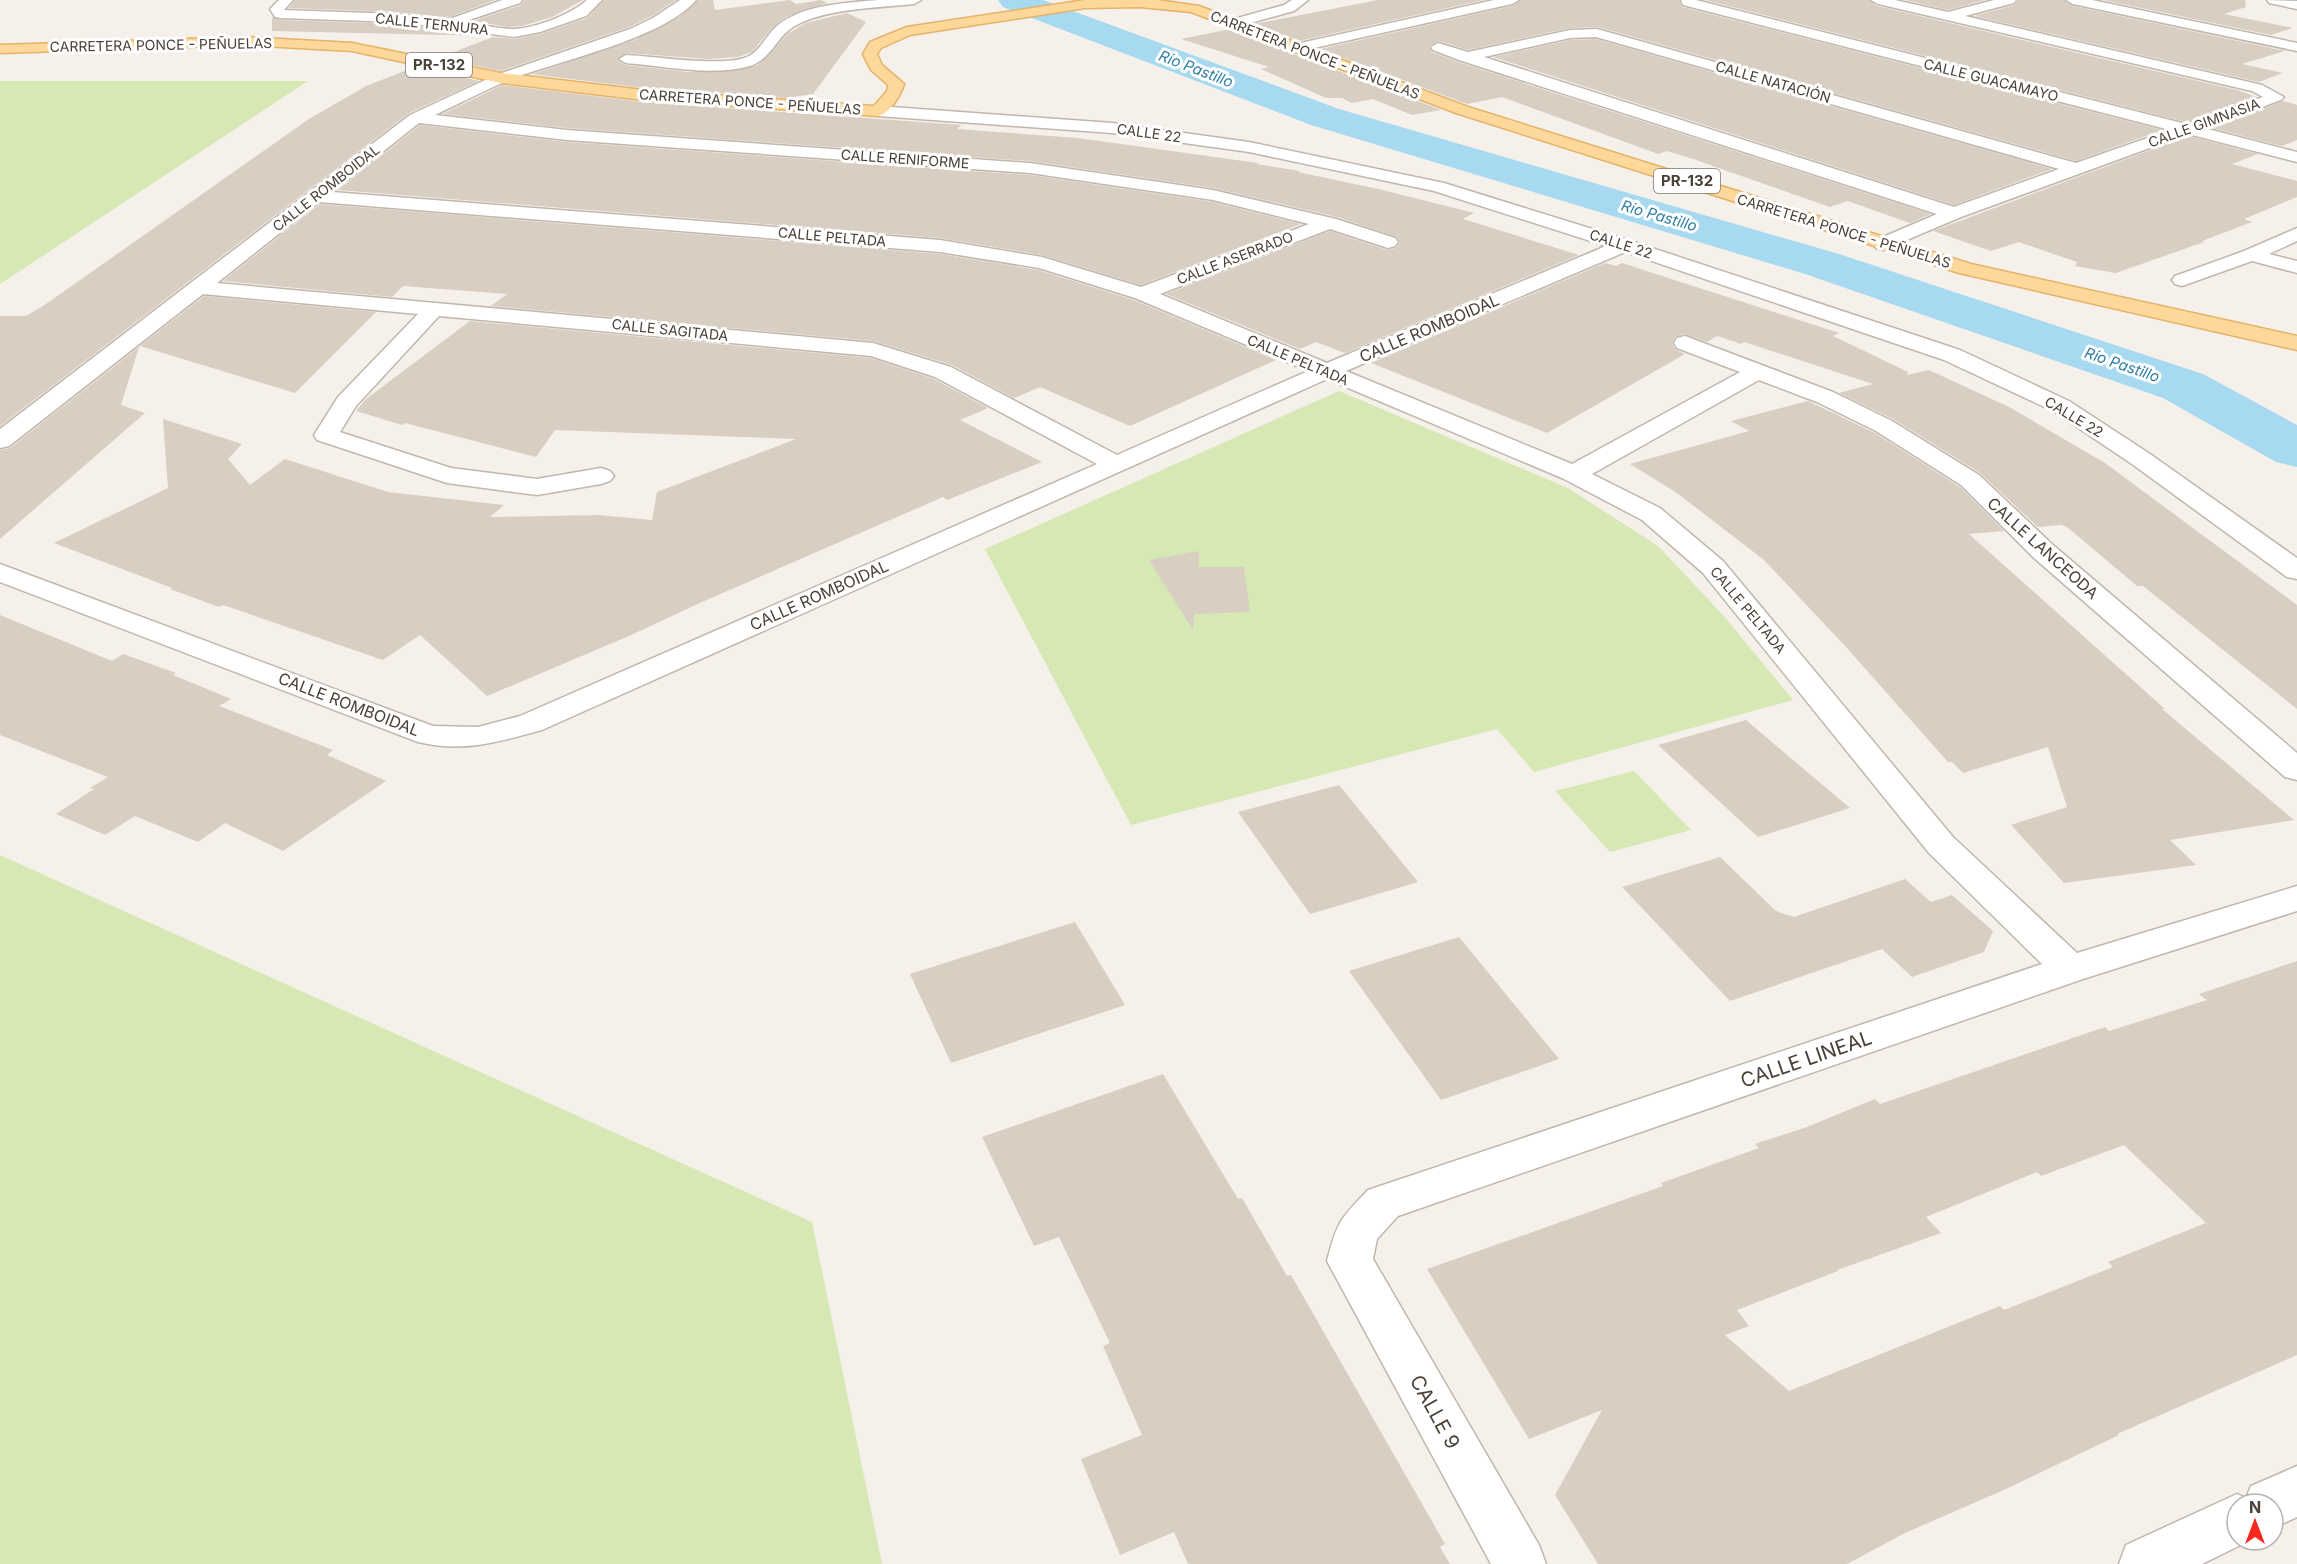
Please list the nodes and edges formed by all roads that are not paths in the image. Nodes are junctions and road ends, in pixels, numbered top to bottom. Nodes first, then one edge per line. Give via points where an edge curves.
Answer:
1 (286, 0) edge
2 (515, 0) edge
3 (595, 0) edge
4 (689, 0) edge
5 (914, 0) edge
6 (1301, 0) edge
7 (1512, 0) edge
8 (1688, 0) edge
9 (1878, 0) edge
10 (2009, 0) edge
11 (2073, 0) edge
12 (2274, 0) edge
13 (1166, 2) edge
14 (862, 3) edge
15 (2297, 5) edge
16 (1947, 16) junction
17 (442, 24) junction
18 (1232, 24) junction
19 (2297, 47) edge
20 (1296, 48) junction
21 (1438, 48) dead end
22 (0, 49) edge
23 (1464, 57) junction
24 (626, 58) dead end
25 (501, 78) junction
26 (878, 111) junction
27 (416, 118) junction
28 (2186, 130) junction
29 (2297, 157) edge
30 (2078, 169) junction
31 (315, 196) junction
32 (1954, 213) junction
33 (1329, 223) junction
34 (2297, 234) edge
35 (1388, 242) dead end
36 (1882, 244) junction
37 (1623, 245) junction
38 (2251, 255) junction
39 (2297, 267) edge
40 (2182, 280) dead end
41 (198, 287) junction
42 (1142, 294) junction
43 (435, 308) junction
44 (1685, 343) dead end
45 (2297, 343) edge
46 (1758, 371) junction
47 (1325, 372) junction
48 (0, 441) edge
49 (1116, 464) junction
50 (1574, 474) junction
51 (601, 476) dead end
52 (2297, 571) edge
53 (0, 572) edge
54 (2297, 770) edge
55 (2297, 898) edge
56 (2070, 969) junction
57 (1350, 1261) joint
58 (2225, 1526) edge
59 (1520, 1564) edge
60 (2145, 1564) edge

1 - 17 street, CALLE TERNURA via 277,9 280,14 398,18
2 - 17 street
3 - 17 street, CALLE TERNURA via 581,13 514,33
4 - 25 street, CALLE ROMBOIDAL via 635,32
5 - 14 street
6 - 18 street via 1288,8
7 - 20 street
8 - 28 street, CALLE GUACAMAYO
9 - 16 street, CALLE GIMNASIA
10 - 16 street
11 - 19 street
12 - 15 street
13 - 18 main road, CARRETERA PONCE - PEÑUELAS / PR-132
13 - 26 main road, CARRETERA PONCE - PEÑUELAS / PR-132 via 1084,4 907,31 875,45 870,54 876,67 896,84
14 - 24 street via 787,24 749,63
16 - 28 street, CALLE GIMNASIA via 2256,88 2276,97
18 - 20 main road, CARRETERA PONCE - PEÑUELAS / PR-132
20 - 36 main road, CARRETERA PONCE - PEÑUELAS / PR-132 via 1462,110
21 - 23 street
22 - 25 main road, CARRETERA PONCE - PEÑUELAS / PR-132 via 246,40 352,47
23 - 30 street, CALLE NATACIÓN via 1570,34 1597,33
23 - 32 street
25 - 26 main road, CARRETERA PONCE - PEÑUELAS / PR-132 via 643,95
25 - 27 street, CALLE ROMBOIDAL
26 - 37 street, CALLE 22 via 1112,128 1250,147 1438,187
27 - 31 street, CALLE ROMBOIDAL
27 - 33 street, CALLE RENIFORME via 567,135 1030,168 1213,195
28 - 29 street, CALLE GUACAMAYO
28 - 30 street, CALLE GIMNASIA
30 - 32 street, CALLE GIMNASIA
31 - 41 street, CALLE ROMBOIDAL
31 - 42 street, CALLE PELTADA via 940,246 1042,263
32 - 36 street, CALLE GIMNASIA
33 - 35 street, CALLE RENIFORME
33 - 42 street, CALLE ASERRADO
34 - 38 street
36 - 45 main road, CARRETERA PONCE - PEÑUELAS / PR-132 via 1966,269
37 - 47 street, CALLE ROMBOIDAL
37 - 52 street, CALLE 22 via 1952,355 2061,406
38 - 39 street
38 - 40 street
41 - 43 street, CALLE SAGITADA
41 - 48 street, CALLE ROMBOIDAL
42 - 47 street, CALLE PELTADA
43 - 49 street, CALLE SAGITADA via 873,350 943,372
43 - 51 street via 346,402 326,435 447,475 537,487
44 - 46 street, CALLE LANCEODA
46 - 50 street
46 - 54 street, CALLE LANCEODA via 1884,426 1970,480 2043,551
47 - 49 street, CALLE ROMBOIDAL
47 - 50 street, CALLE PELTADA
49 - 53 street, CALLE ROMBOIDAL via 531,723 479,737 429,735
50 - 56 street, CALLE PELTADA via 1651,514 1713,567 1941,845
55 - 56 street, CALLE LINEAL
56 - 57 street, CALLE LINEAL via 1383,1203 1357,1231
57 - 59 street, CALLE 9
58 - 60 street

